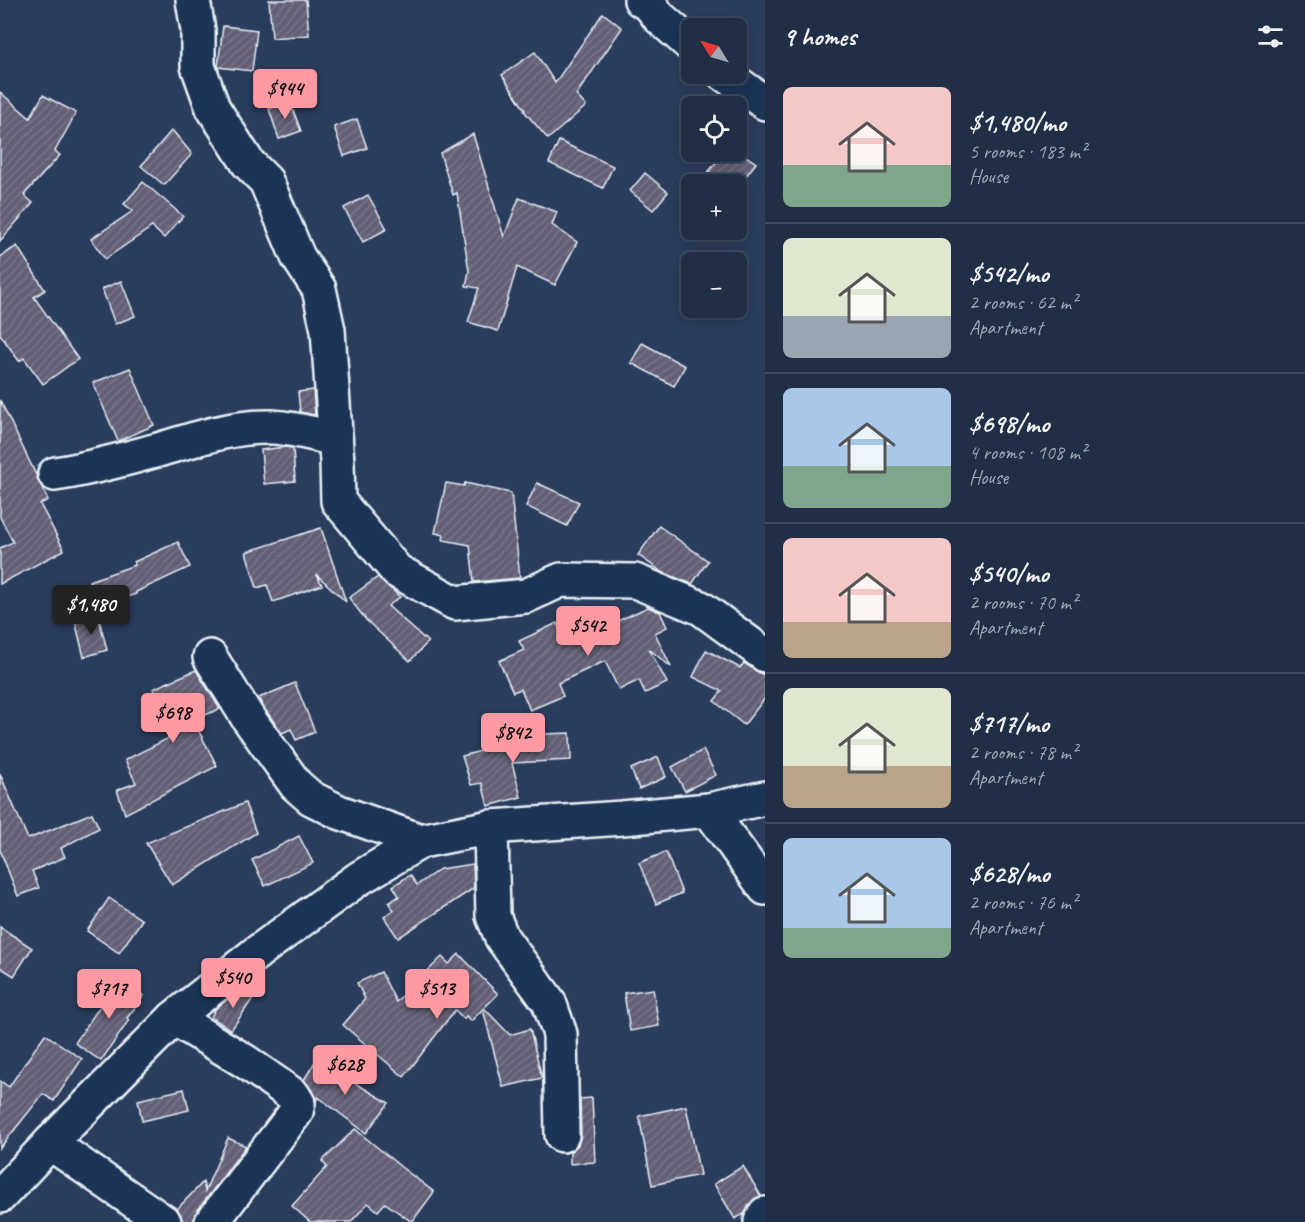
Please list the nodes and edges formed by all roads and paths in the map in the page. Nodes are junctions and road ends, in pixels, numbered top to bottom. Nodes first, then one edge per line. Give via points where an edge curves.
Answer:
1 (193, 0) edge
2 (641, 0) edge
3 (681, 36) edge
4 (738, 84) edge
5 (765, 103) edge
6 (335, 439) junction
7 (55, 474) dead end
8 (765, 655) edge
9 (210, 657) dead end
10 (765, 798) edge
11 (709, 810) junction
12 (491, 827) junction
13 (422, 841) junction
14 (765, 888) edge
15 (174, 1018) junction
16 (562, 1136) dead end
17 (50, 1143) junction
18 (0, 1196) edge
19 (765, 1215) edge
20 (164, 1222) edge
21 (212, 1222) edge
22 (761, 1222) edge

1 - 6 street via 198,66 213,108 248,163 266,181 298,257 319,289 328,330
2 - 3 street
4 - 5 street
6 - 7 street via 271,427 244,430
6 - 8 street via 338,501 397,571 455,603 526,596 561,580 635,580 701,608
9 - 13 street via 296,785 339,813
10 - 11 street
11 - 12 street
11 - 14 street
12 - 13 street
12 - 16 street via 494,916 502,938 549,1002 560,1034
13 - 15 street via 358,879
15 - 17 street
15 - 21 street via 246,1062 293,1095 298,1103 296,1112
17 - 18 street
17 - 20 street
19 - 22 street

